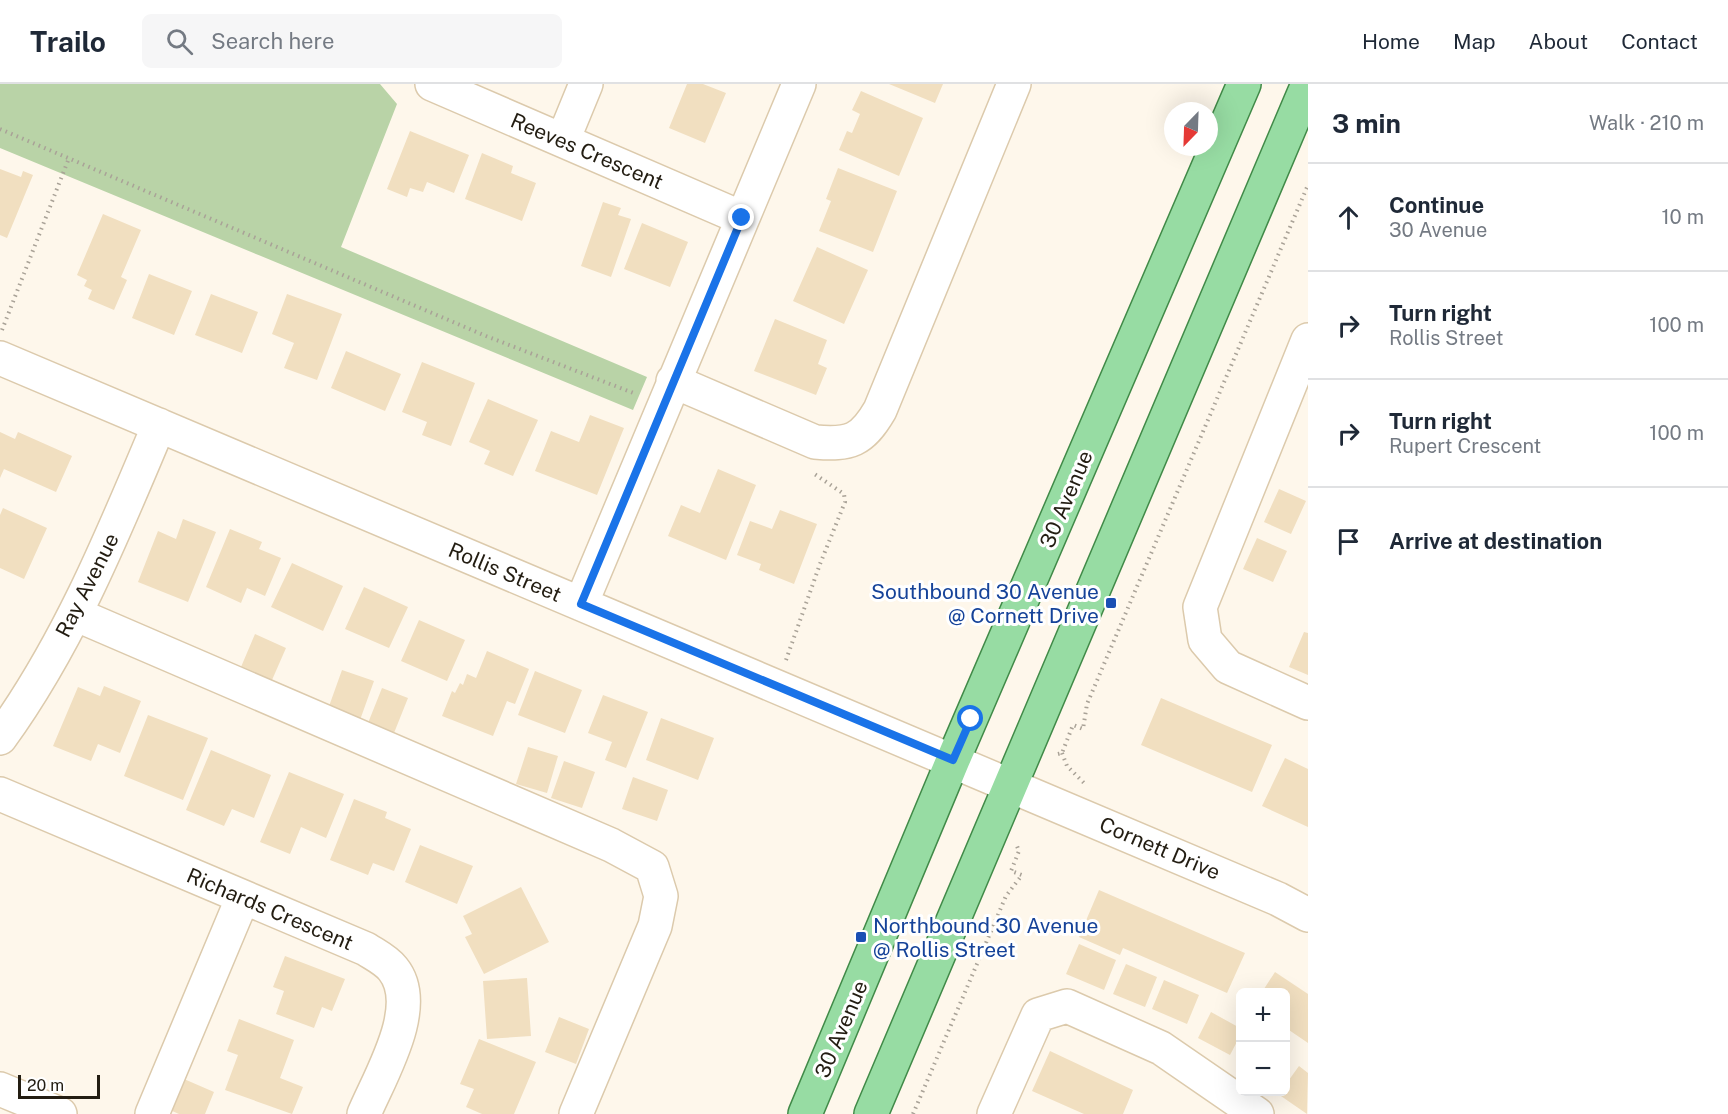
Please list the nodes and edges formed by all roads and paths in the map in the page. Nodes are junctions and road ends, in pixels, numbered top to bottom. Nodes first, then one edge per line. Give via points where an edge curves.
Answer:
1 (432, 84) edge
2 (586, 84) edge
3 (798, 84) edge
4 (1014, 84) edge
5 (1244, 84) edge
6 (1308, 84) edge
7 (0, 129) edge
8 (563, 140) junction
9 (69, 158) junction
10 (1308, 185) edge
11 (742, 218) junction
12 (0, 334) edge
13 (1308, 340) edge
14 (0, 358) edge
15 (673, 381) junction
16 (642, 396) dead end
17 (159, 425) junction
18 (803, 467) dead end
19 (581, 604) junction
20 (75, 614) junction
21 (777, 687) junction
22 (1308, 703) edge
23 (0, 738) edge
24 (1053, 755) dead end
25 (953, 760) junction
26 (1011, 784) junction
27 (0, 794) edge
28 (1016, 841) dead end
29 (243, 897) junction
30 (1308, 915) edge
31 (0, 1089) edge
32 (60, 1114) edge
33 (152, 1114) edge
34 (364, 1114) edge
35 (576, 1114) edge
36 (805, 1114) edge
37 (871, 1114) edge
38 (913, 1114) edge
39 (994, 1114) edge
40 (1257, 1114) edge

1 - 8 street, Reeves Crescent
2 - 8 street
3 - 11 street
4 - 15 street via 880,410 857,440 814,442
5 - 25 main road, 30 Avenue
6 - 26 main road
7 - 9 path
8 - 11 street, Reeves Crescent
9 - 12 path
9 - 16 path via 486,336
10 - 24 path via 1087,704 1083,729 1073,725 1062,753
11 - 15 street
13 - 22 street via 1200,608 1205,640 1228,667
14 - 17 street, Rollis Street
15 - 19 street
17 - 19 street, Rollis Street
17 - 20 street, Ray Avenue
18 - 21 path via 844,494 845,502
19 - 21 street, Rollis Street
20 - 23 street, Ray Avenue
20 - 35 street via 611,845 652,867 661,896 655,926
21 - 25 street, Rollis Street
25 - 26 street, Rollis Street
25 - 36 main road, 30 Avenue
26 - 30 street, Cornett Drive
26 - 37 main road
27 - 29 street, Richards Crescent
28 - 38 path via 1019,851 1011,871 1022,875 1006,896
29 - 33 street
29 - 34 street, Richards Crescent via 366,949 392,967 399,978 403,991 401,1022
31 - 32 street
39 - 40 street via 1038,1015 1067,1006 1161,1048

